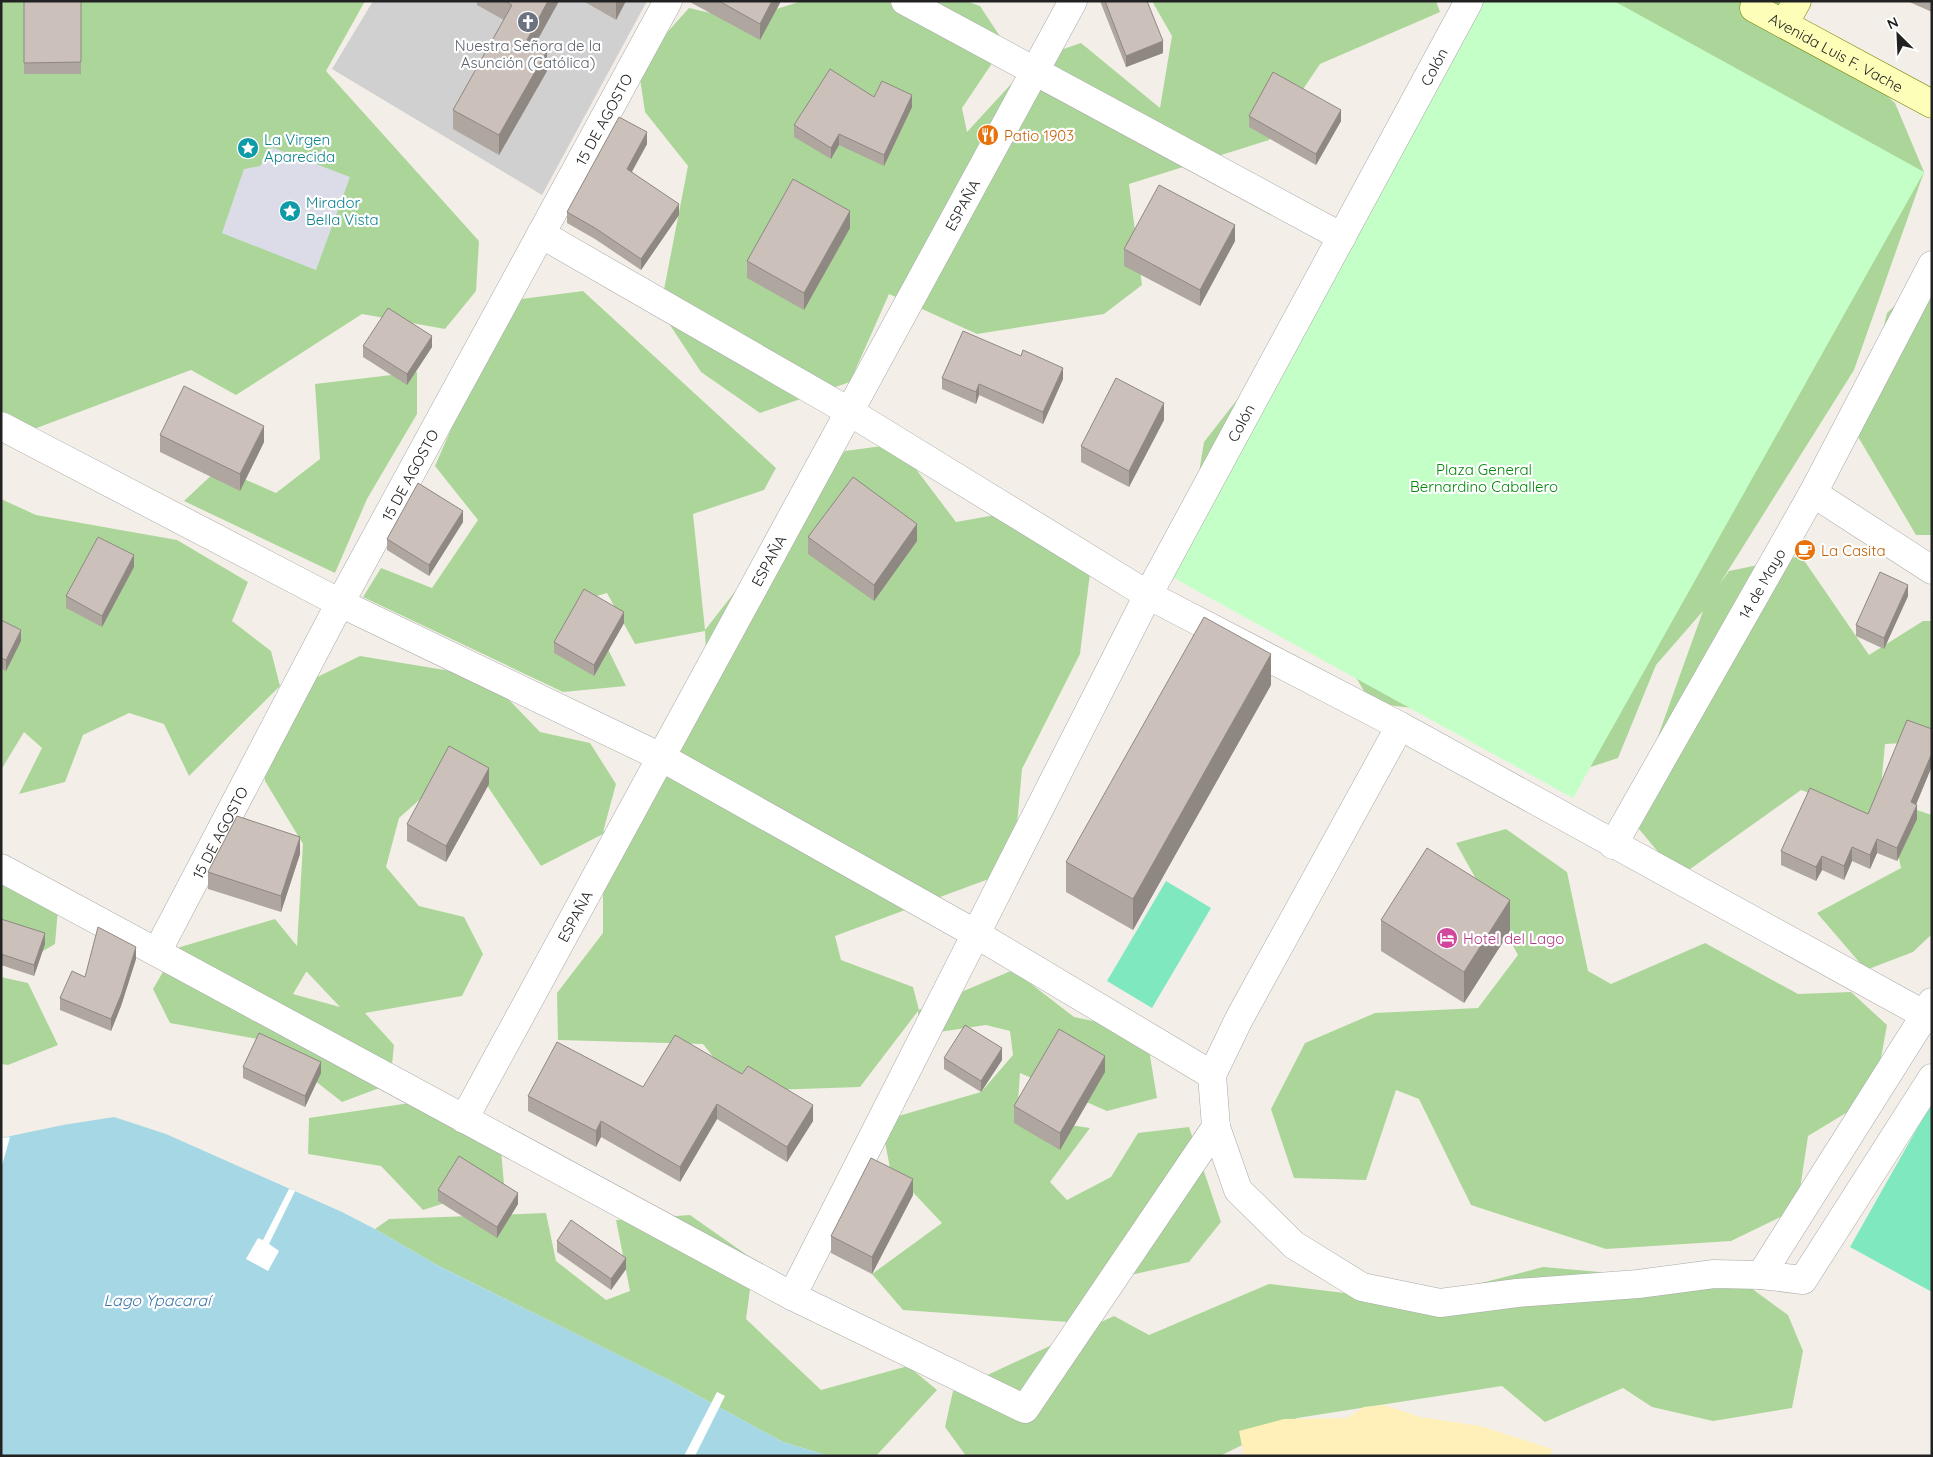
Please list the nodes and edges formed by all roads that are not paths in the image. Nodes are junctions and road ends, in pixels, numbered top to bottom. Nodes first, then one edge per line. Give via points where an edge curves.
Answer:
1 (668, 1) edge
2 (905, 1) edge
3 (1073, 1) edge
4 (1469, 1) edge
5 (1751, 3) edge
6 (1790, 13) edge
7 (1035, 72) junction
8 (1932, 104) edge
9 (541, 234) junction
10 (1342, 237) junction
11 (1932, 265) edge
12 (850, 412) junction
13 (1, 426) edge
14 (1813, 493) junction
15 (1932, 570) edge
16 (1148, 594) junction
17 (340, 603) junction
18 (1400, 726) junction
19 (661, 757) junction
20 (1613, 845) junction
21 (1, 868) edge
22 (976, 934) junction
23 (157, 952) junction
24 (1930, 1012) edge
25 (1212, 1076) junction
26 (1932, 1078) edge
27 (464, 1119) junction
28 (1216, 1127) junction
29 (1761, 1275) junction
30 (792, 1296) junction

1 - 9 street, 15 DE AGOSTO
2 - 7 street
3 - 7 street, ESPAÑA
4 - 10 street, Colón
5 - 6 street, Avenida Luis F. Vache
6 - 8 street, Avenida Luis F. Vache
7 - 10 street
7 - 12 street, ESPAÑA
9 - 12 street
9 - 17 street, 15 DE AGOSTO
10 - 16 street, Colón
11 - 14 street, 14 de Mayo
12 - 16 street
12 - 19 street, ESPAÑA
13 - 17 street
14 - 15 street
14 - 20 street, 14 de Mayo
16 - 18 street
16 - 22 street, Colón
17 - 19 street
17 - 23 street, 15 DE AGOSTO
18 - 20 street
18 - 25 street
19 - 22 street
19 - 27 street, ESPAÑA
20 - 24 street
21 - 23 street
22 - 25 street
22 - 30 street, Colón
23 - 27 street
24 - 29 street
25 - 28 street
26 - 29 street via 1803,1280
27 - 30 street
28 - 29 street via 1238,1190 1294,1245 1362,1286 1440,1303 1714,1274
28 - 30 street via 1025,1409

